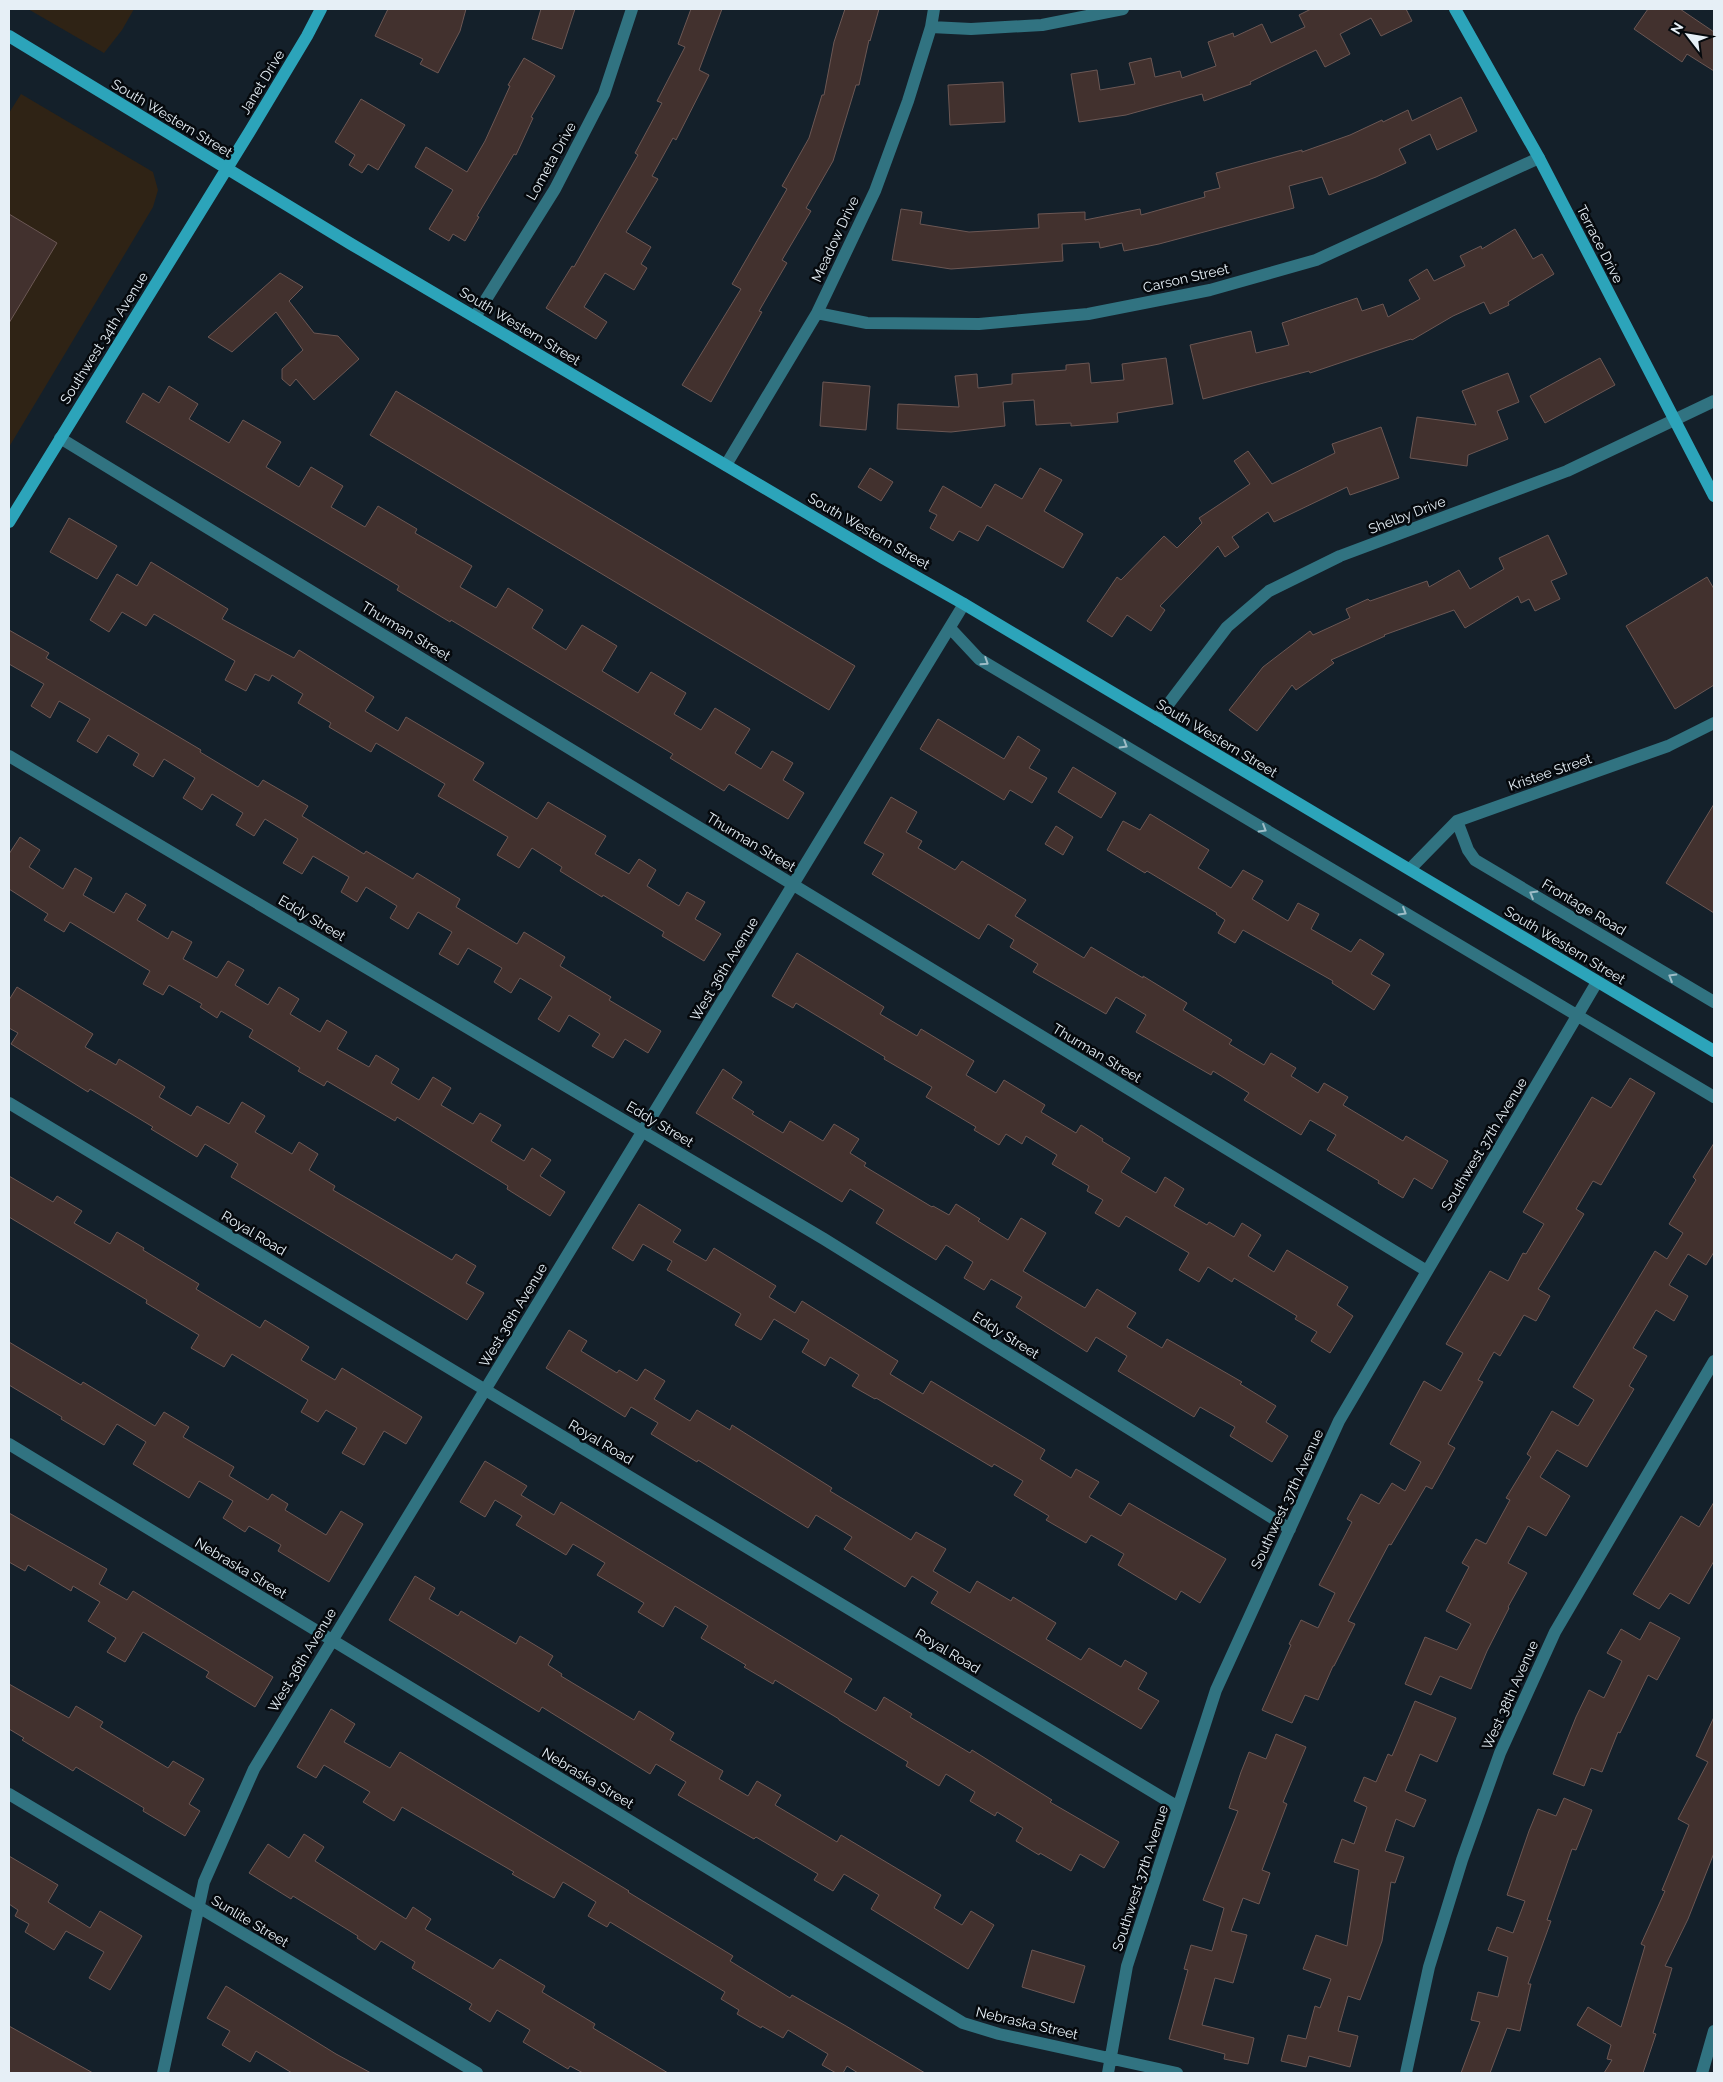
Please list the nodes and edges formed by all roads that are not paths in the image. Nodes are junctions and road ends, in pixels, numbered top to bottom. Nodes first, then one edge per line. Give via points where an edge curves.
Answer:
1 (321, 9) edge
2 (632, 9) edge
3 (934, 9) edge
4 (1123, 9) edge
5 (1455, 9) edge
6 (931, 27) junction
7 (9, 36) edge
8 (1538, 158) junction
9 (226, 169) junction
10 (817, 313) junction
11 (475, 317) junction
12 (1714, 401) edge
13 (1674, 420) junction
14 (60, 438) junction
15 (726, 465) junction
16 (1714, 496) edge
17 (9, 522) edge
18 (964, 604) junction
19 (950, 628) junction
20 (1158, 720) junction
21 (1714, 723) edge
22 (9, 756) edge
23 (1457, 821) junction
24 (1410, 869) junction
25 (793, 885) junction
26 (1598, 982) junction
27 (1714, 1002) edge
28 (1577, 1016) junction
29 (1714, 1051) edge
30 (1714, 1097) edge
31 (9, 1103) edge
32 (643, 1131) junction
33 (1427, 1271) junction
34 (1714, 1361) edge
35 (485, 1390) junction
36 (9, 1444) edge
37 (1290, 1530) junction
38 (332, 1640) junction
39 (9, 1794) edge
40 (1178, 1806) junction
41 (199, 1907) junction
42 (1714, 2031) edge
43 (1111, 2057) junction
44 (163, 2073) edge
45 (477, 2073) edge
46 (1108, 2073) edge
47 (1177, 2073) edge
48 (1406, 2073) edge
49 (1702, 2073) edge

1 - 9 main road, Janet Drive
2 - 11 street, Lometa Drive via 604,94 555,188
3 - 6 street, Meadow Drive
4 - 6 street via 1042,25 971,29
5 - 8 main road, Terrace Drive
6 - 10 street, Meadow Drive via 875,191
7 - 9 main road, South Western Street
8 - 10 street, Carson Street via 1316,260 1210,290 1088,314 979,324 867,323
8 - 13 main road, Terrace Drive
9 - 11 main road, South Western Street
9 - 14 main road, Southwest 34th Avenue
10 - 15 street, Meadow Drive
11 - 15 main road, South Western Street
12 - 13 street, Shelby Drive
13 - 16 main road, Terrace Drive
13 - 20 street, Shelby Drive via 1567,471 1340,556 1269,591 1227,627
14 - 17 main road, Southwest 34th Avenue
14 - 25 street, Thurman Street
15 - 18 main road, South Western Street
18 - 19 street, West 36th Avenue
18 - 20 main road, South Western Street
19 - 25 street, West 36th Avenue
19 -> 28 street via 979,659
20 - 24 main road, South Western Street
21 - 23 street, Kristee Street via 1668,746
22 - 32 street, Eddy Street
23 - 24 street, Kristee Street
27 -> 23 street, Frontage Road via 1475,860
24 - 26 main road, South Western Street
25 - 32 street, West 36th Avenue
25 - 33 street, Thurman Street
26 - 28 street, Southwest 37th Avenue
26 - 29 main road, South Western Street
28 - 30 street
28 - 33 street, Southwest 37th Avenue
31 - 35 street, Royal Road
32 - 35 street, West 36th Avenue
32 - 37 street, Eddy Street via 824,1239
33 - 37 street, Southwest 37th Avenue via 1339,1421
34 - 48 street, West 38th Avenue via 1555,1632 1500,1753 1428,1967
35 - 38 street, West 36th Avenue
35 - 40 street, Royal Road
36 - 38 street, Nebraska Street
37 - 40 street, Southwest 37th Avenue via 1216,1690
38 - 41 street, West 36th Avenue via 254,1769 204,1882
38 - 43 street, Nebraska Street via 963,2023 999,2034
39 - 41 street, Sunlite Street
40 - 43 street, Southwest 37th Avenue via 1127,1966
41 - 44 street, West 36th Avenue
41 - 45 street, Sunlite Street
42 - 49 street
43 - 46 street, Southwest 37th Avenue
43 - 47 street, Nebraska Street

